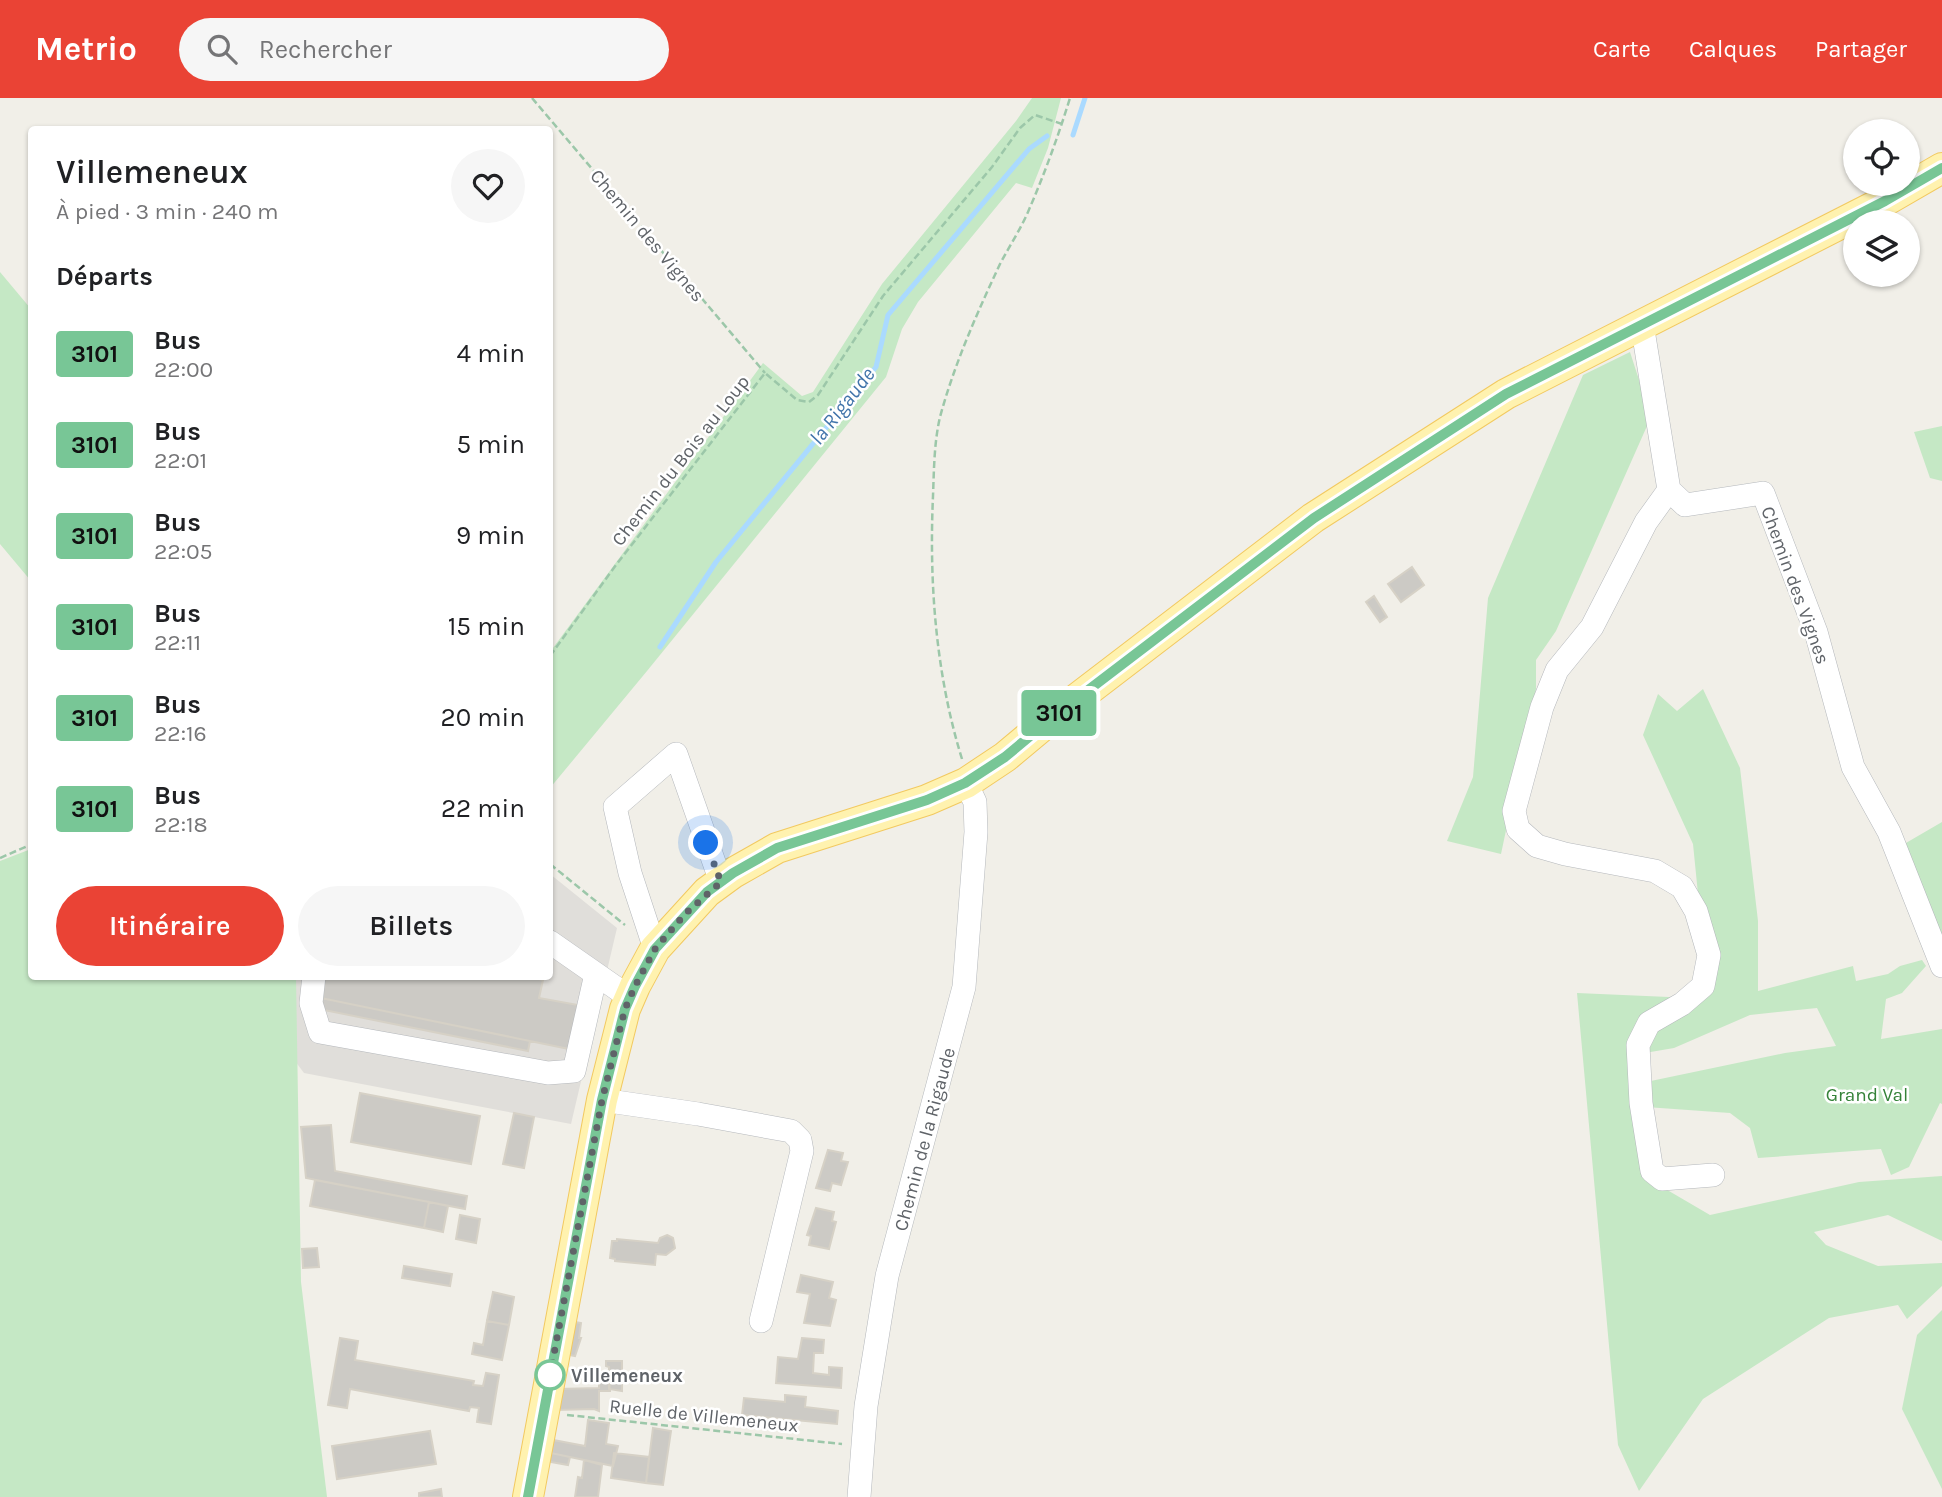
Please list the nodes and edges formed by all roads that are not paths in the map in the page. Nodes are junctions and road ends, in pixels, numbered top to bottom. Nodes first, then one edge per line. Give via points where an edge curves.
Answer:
1 (1942, 168) edge
2 (1642, 324) junction
3 (1669, 491) junction
4 (965, 783) junction
5 (721, 882) junction
6 (553, 944) edge
7 (655, 949) junction
8 (1942, 966) edge
9 (596, 974) junction
10 (314, 980) edge
11 (629, 997) junction
12 (574, 1071) junction
13 (604, 1089) junction
14 (1713, 1175) dead end
15 (761, 1321) dead end
16 (528, 1497) edge
17 (859, 1497) edge

1 - 2 main road
2 - 3 street
2 - 4 main road via 1506,394 1314,518
3 - 8 street, Chemin des Vignes via 1685,505 1763,493 1816,632 1853,767 1889,832
3 - 14 street via 1646,522 1592,627 1557,670 1542,707 1514,811 1518,829 1537,846 1655,871 1682,887 1696,911 1709,955 1703,986 1648,1023 1638,1045 1641,1103 1652,1171 1662,1179
4 - 5 main road via 927,800 777,848
4 - 17 street, Chemin de la Rigaude via 975,802 976,832 964,987 887,1276
5 - 7 main road
5 - 7 street via 676,754 615,807
6 - 9 street
7 - 11 main road
9 - 11 street
9 - 12 street
10 - 12 street via 311,1003 320,1032 548,1073
11 - 13 main road
12 - 13 street
13 - 15 street via 791,1132 800,1140 802,1151
13 - 16 main road

